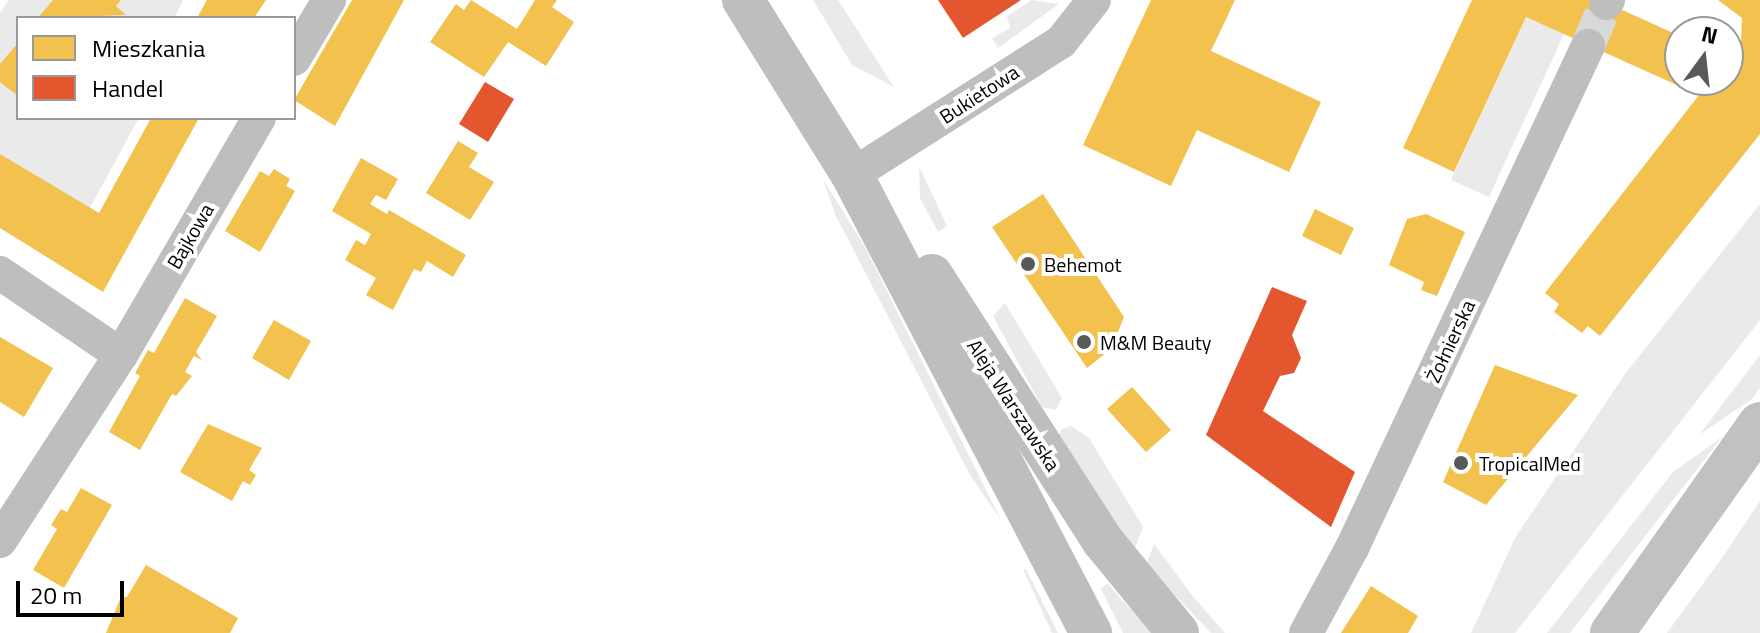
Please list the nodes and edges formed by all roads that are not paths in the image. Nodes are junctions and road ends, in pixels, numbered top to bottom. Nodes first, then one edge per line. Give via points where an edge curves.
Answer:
1 (329, 0) edge
2 (743, 0) edge
3 (1094, 0) edge
4 (1588, 46) tunnel mouth
5 (296, 56) edge
6 (258, 120) edge
7 (852, 175) junction
8 (0, 273) edge
9 (121, 355) junction
10 (1760, 424) edge
11 (0, 541) edge
12 (1091, 633) edge
13 (1178, 633) edge
14 (1306, 633) edge
15 (1612, 633) edge

1 - 5 street
2 - 7 street, Aleja Warszawska
3 - 7 street, Bukietowa via 1061,42
4 - 14 street, Żołnierska via 1352,548
6 - 9 street, Bajkowa
7 - 12 street, Aleja Warszawska
7 - 13 street, Aleja Warszawska via 917,251 1102,540
8 - 9 street
9 - 11 street, Bajkowa
10 - 15 main road

